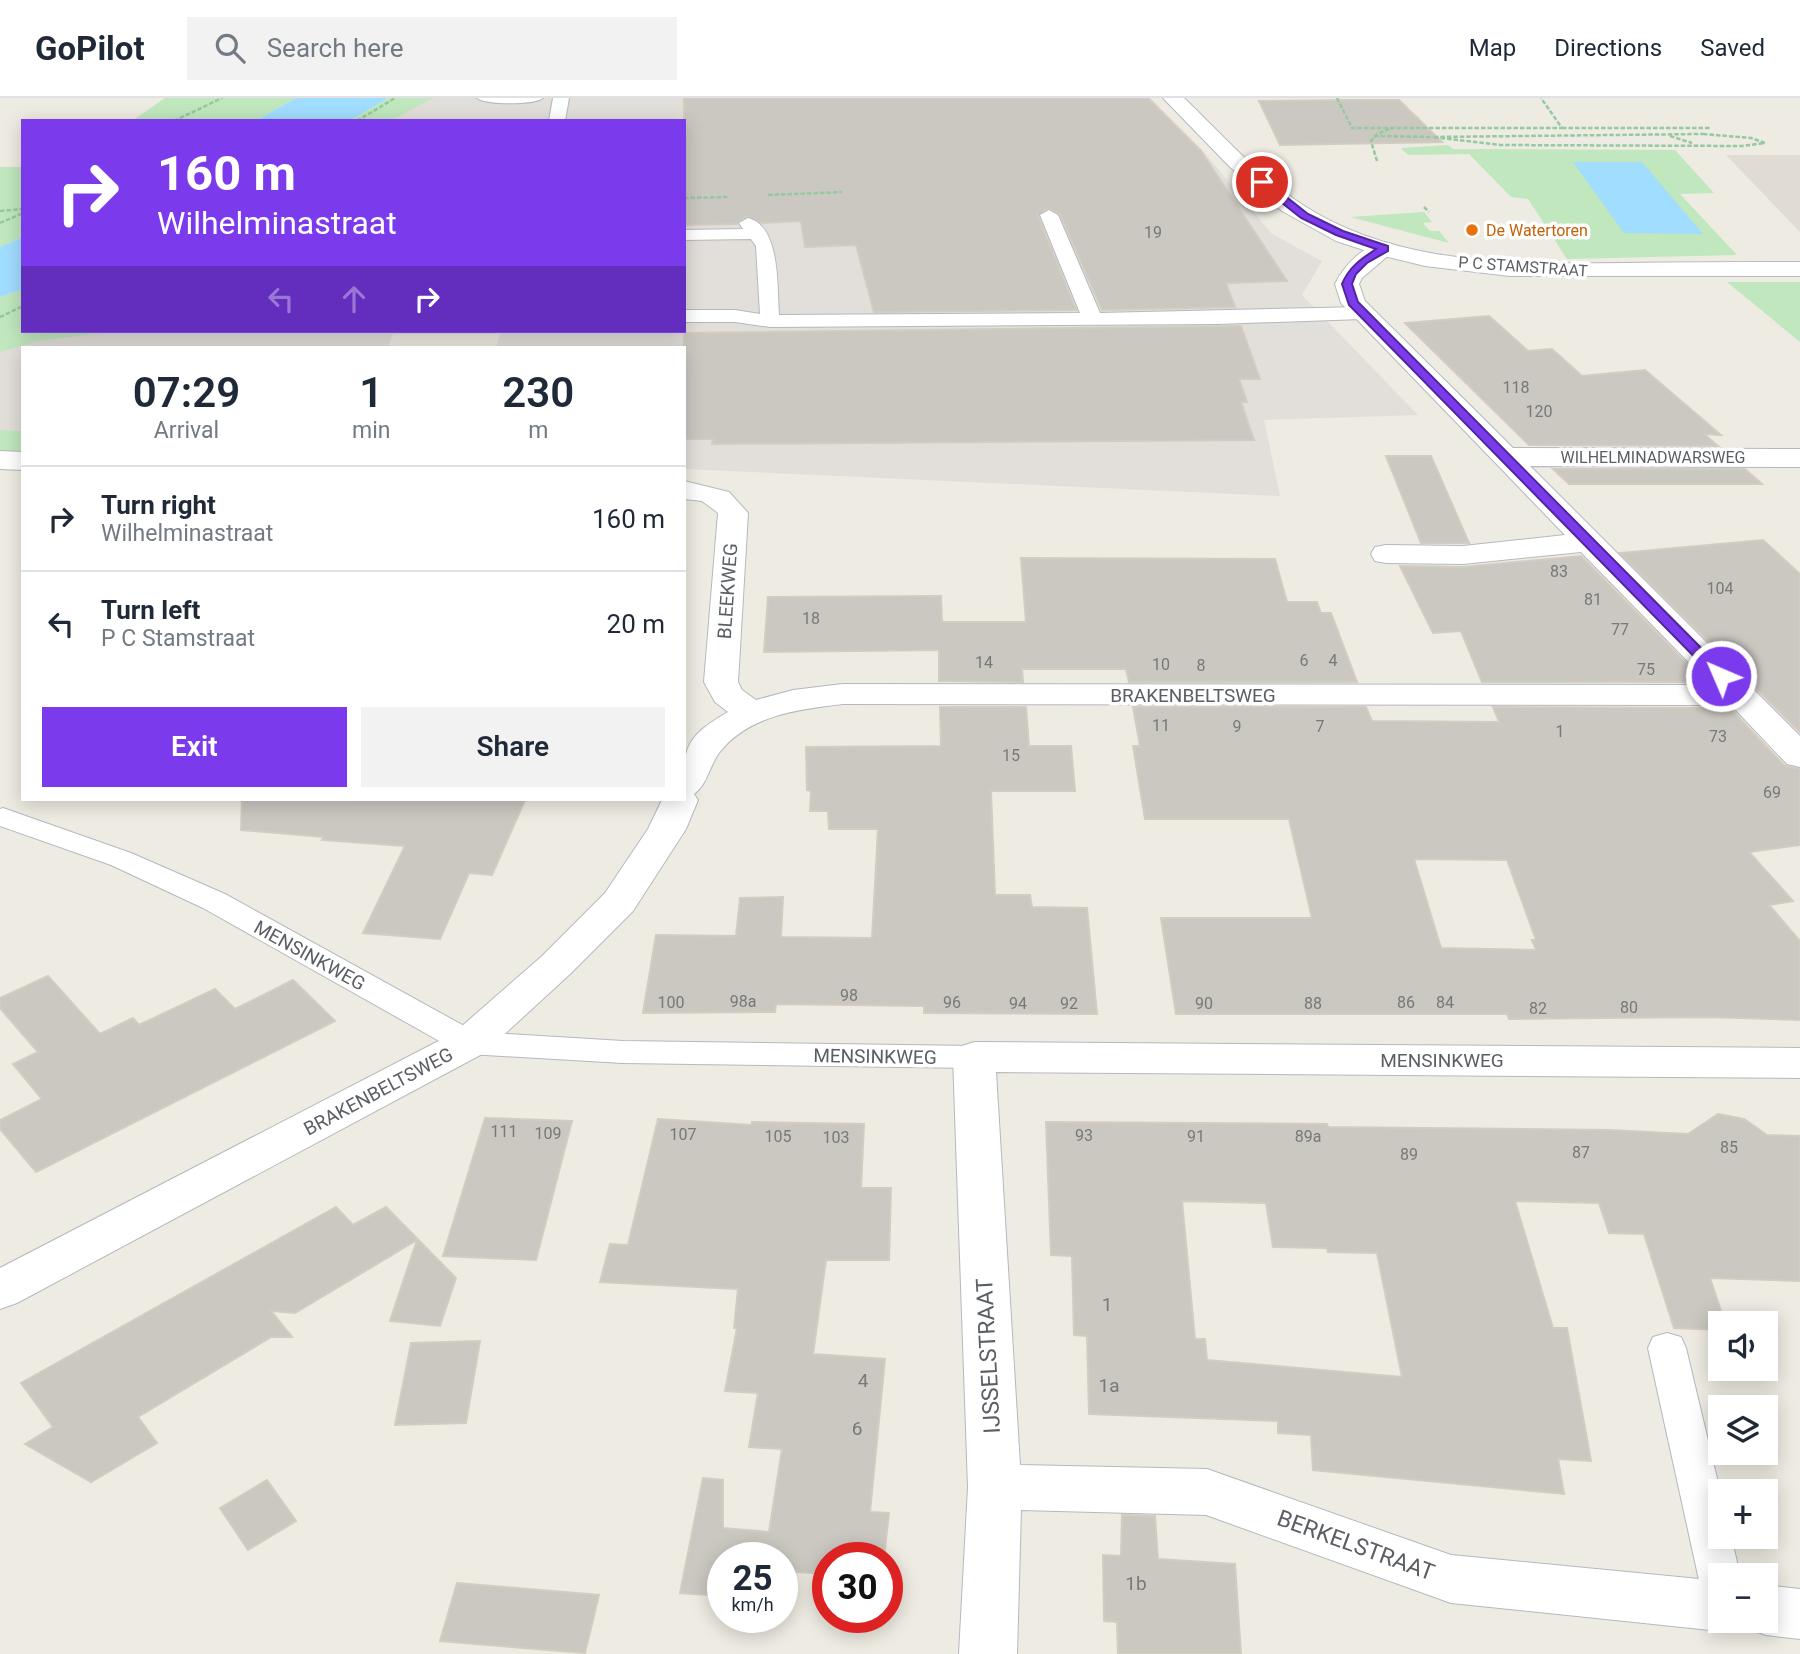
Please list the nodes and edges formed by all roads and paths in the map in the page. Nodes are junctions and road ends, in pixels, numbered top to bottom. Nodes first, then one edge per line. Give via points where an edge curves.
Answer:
1 (222, 98) edge
2 (395, 98) edge
3 (485, 98) edge
4 (535, 98) edge
5 (561, 98) edge
6 (1173, 98) edge
7 (1337, 98) edge
8 (1541, 98) edge
9 (178, 119) edge
10 (360, 119) edge
11 (557, 119) edge
12 (1393, 128) junction
13 (1562, 128) junction
14 (1710, 128) dead end
15 (1662, 134) junction
16 (1374, 136) junction
17 (1569, 136) junction
18 (1433, 137) junction
19 (1575, 145) junction
20 (1699, 145) junction
21 (1377, 161) dead end
22 (842, 192) dead end
23 (750, 196) junction
24 (686, 198) edge
25 (1424, 206) dead end
26 (0, 211) edge
27 (21, 211) edge
28 (21, 212) edge
29 (1429, 212) dead end
30 (1049, 215) dead end
31 (0, 223) edge
32 (752, 228) junction
33 (686, 235) edge
34 (1384, 248) junction
35 (1800, 269) edge
36 (21, 307) edge
37 (1363, 313) junction
38 (686, 316) edge
39 (0, 317) edge
40 (1092, 318) junction
41 (770, 321) junction
42 (1505, 457) junction
43 (1800, 458) edge
44 (0, 460) edge
45 (21, 461) edge
46 (686, 490) edge
47 (1589, 542) junction
48 (1386, 554) dead end
49 (1740, 695) junction
50 (751, 713) junction
51 (1800, 756) edge
52 (686, 781) edge
53 (680, 801) edge
54 (2, 817) dead end
55 (468, 1043) junction
56 (974, 1057) junction
57 (1800, 1063) edge
58 (0, 1290) edge
59 (1667, 1348) dead end
60 (995, 1487) junction
61 (1716, 1563) edge
62 (1708, 1605) edge
63 (1778, 1611) edge
64 (1800, 1614) edge
65 (988, 1654) edge

1 - 9 path
2 - 10 path
3 - 4 lane
5 - 11 lane
6 - 34 street, P C STAMSTRAAT via 1304,216
7 - 12 path via 1352,128
8 - 13 path
12 - 13 path
12 - 16 path
13 - 14 path
13 - 17 path
15 - 17 path
15 - 20 path
15 - 20 path via 1730,136 1765,143
16 - 18 path
16 - 21 path via 1371,141
17 - 18 path
17 - 19 path
18 - 19 path via 1484,144
19 - 20 path
22 - 23 path
23 - 24 path
23 - 32 path via 745,196
25 - 29 path
26 - 27 path
28 - 31 path
30 - 40 lane
32 - 33 lane
32 - 41 lane via 765,246
34 - 35 street, P C STAMSTRAAT via 1467,264 1544,270
34 - 37 street via 1364,261 1347,284 1353,303
36 - 39 path
37 - 40 lane
37 - 42 street
38 - 41 lane
40 - 41 lane
42 - 43 street, WILHELMINADWARSWEG
42 - 47 street
44 - 45 street
46 - 50 street, BLEEKWEG via 720,498 733,513 721,682 727,695
47 - 48 street via 1463,555
47 - 49 street
49 - 50 street, BRAKENBELTSWEG via 843,694 793,700
49 - 51 street
50 - 52 street, BRAKENBELTSWEG via 706,745
53 - 55 street, BRAKENBELTSWEG via 667,830 619,902
54 - 55 lane, MENSINKWEG via 121,859 214,901
55 - 56 lane, MENSINKWEG via 622,1052
55 - 58 street, BRAKENBELTSWEG
56 - 57 street, MENSINKWEG
56 - 60 street, IJSSELSTRAAT
59 - 61 lane
60 - 62 street, BERKELSTRAAT via 1207,1492 1451,1579
60 - 65 street, IJSSELSTRAAT
63 - 64 street

